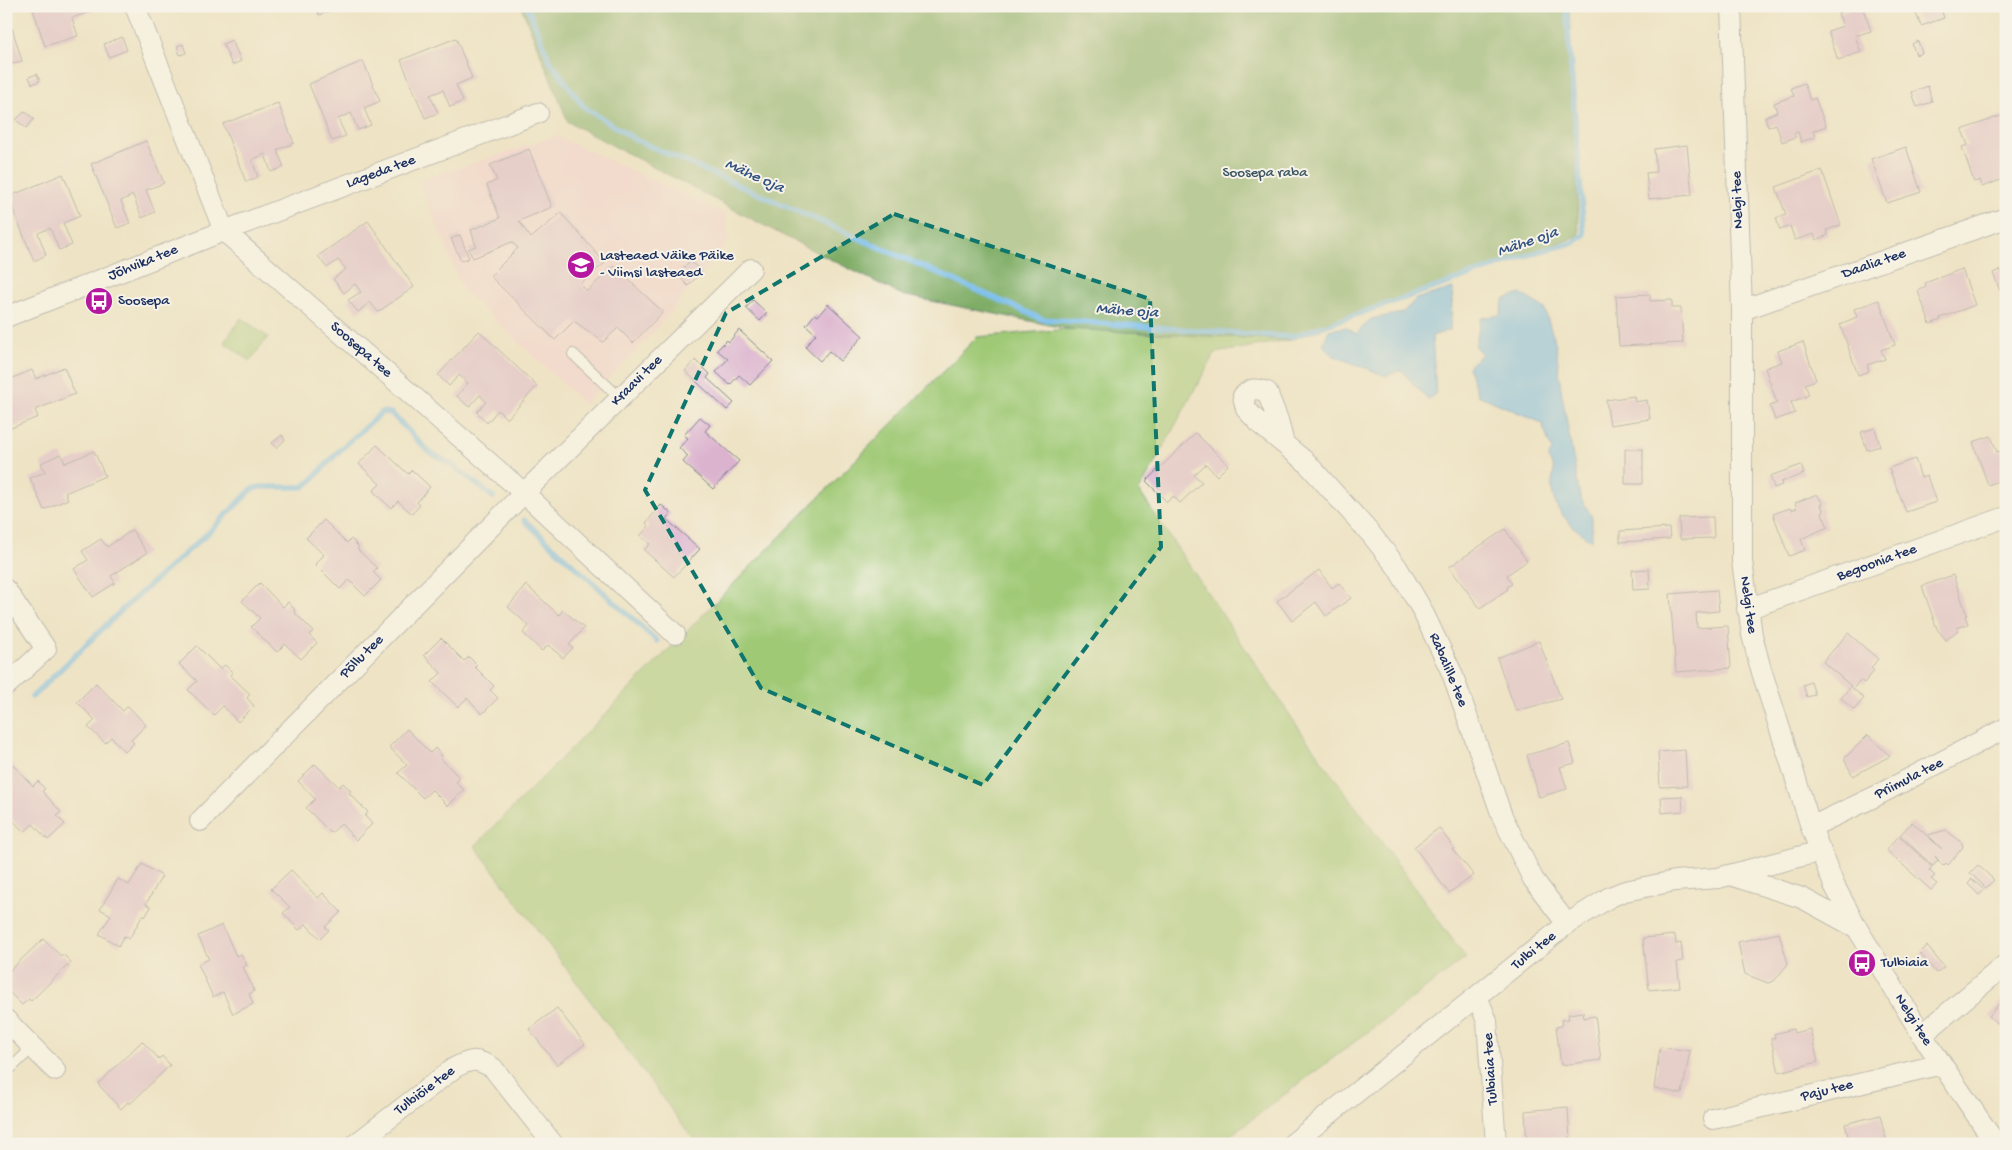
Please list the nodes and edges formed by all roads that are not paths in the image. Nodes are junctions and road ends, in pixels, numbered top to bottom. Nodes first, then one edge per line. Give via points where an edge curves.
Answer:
1 (135, 6) edge
2 (1733, 7) edge
3 (538, 113) dead end
4 (2006, 218) edge
5 (224, 231) junction
6 (751, 269) dead end
7 (1742, 310) junction
8 (6, 316) edge
9 (573, 354) dead end
10 (620, 398) junction
11 (1284, 444) dead end
12 (524, 493) junction
13 (2006, 517) edge
14 (6, 590) edge
15 (1747, 609) junction
16 (675, 634) dead end
17 (6, 686) edge
18 (2006, 728) edge
19 (200, 821) dead end
20 (1811, 827) junction
21 (1821, 851) junction
22 (1730, 875) junction
23 (1567, 924) junction
24 (1857, 928) junction
25 (2006, 964) edge
26 (1477, 996) junction
27 (9, 1028) edge
28 (1922, 1035) junction
29 (33, 1047) junction
30 (1942, 1064) junction
31 (55, 1070) dead end
32 (6, 1073) edge
33 (1713, 1119) dead end
34 (356, 1144) edge
35 (553, 1144) edge
36 (1292, 1144) edge
37 (1496, 1144) edge
38 (1996, 1144) edge

1 - 5 street, Soosepa tee
2 - 7 street, Nelgi tee
3 - 5 street, Lageda tee
4 - 7 street, Daalia tee
5 - 8 street, Jõhvika tee
5 - 12 street, Soosepa tee
6 - 10 street, Kraavi tee
7 - 15 street, Nelgi tee via 1742,561
9 - 10 lane
10 - 12 street, Kraavi tee
11 - 23 street, Rabalille tee via 1306,462 1397,567 1452,672 1502,816 1533,879
12 - 16 street, Soosepa tee
12 - 19 street, Põllu tee
13 - 15 street, Begoonia tee
14 - 17 street via 46,649
15 - 20 street, Nelgi tee via 1760,666
18 - 20 street, Priimula tee
20 - 21 street, Nelgi tee
21 - 22 street, Tulbi tee
21 - 24 street, Nelgi tee via 1834,885
22 - 23 street, Tulbi tee via 1625,891
22 - 24 street via 1802,898
23 - 26 street, Tulbi tee
24 - 28 street, Nelgi tee
25 - 28 street
26 - 36 street, Tulbi tee
26 - 37 street, Tulbiaia tee via 1487,1022
27 - 29 street
28 - 30 street, Nelgi tee
29 - 31 street
29 - 32 lane
30 - 33 street, Paju tee
30 - 38 street, Nelgi tee
34 - 35 street, Tulbiõie tee via 454,1068 469,1060 493,1068

